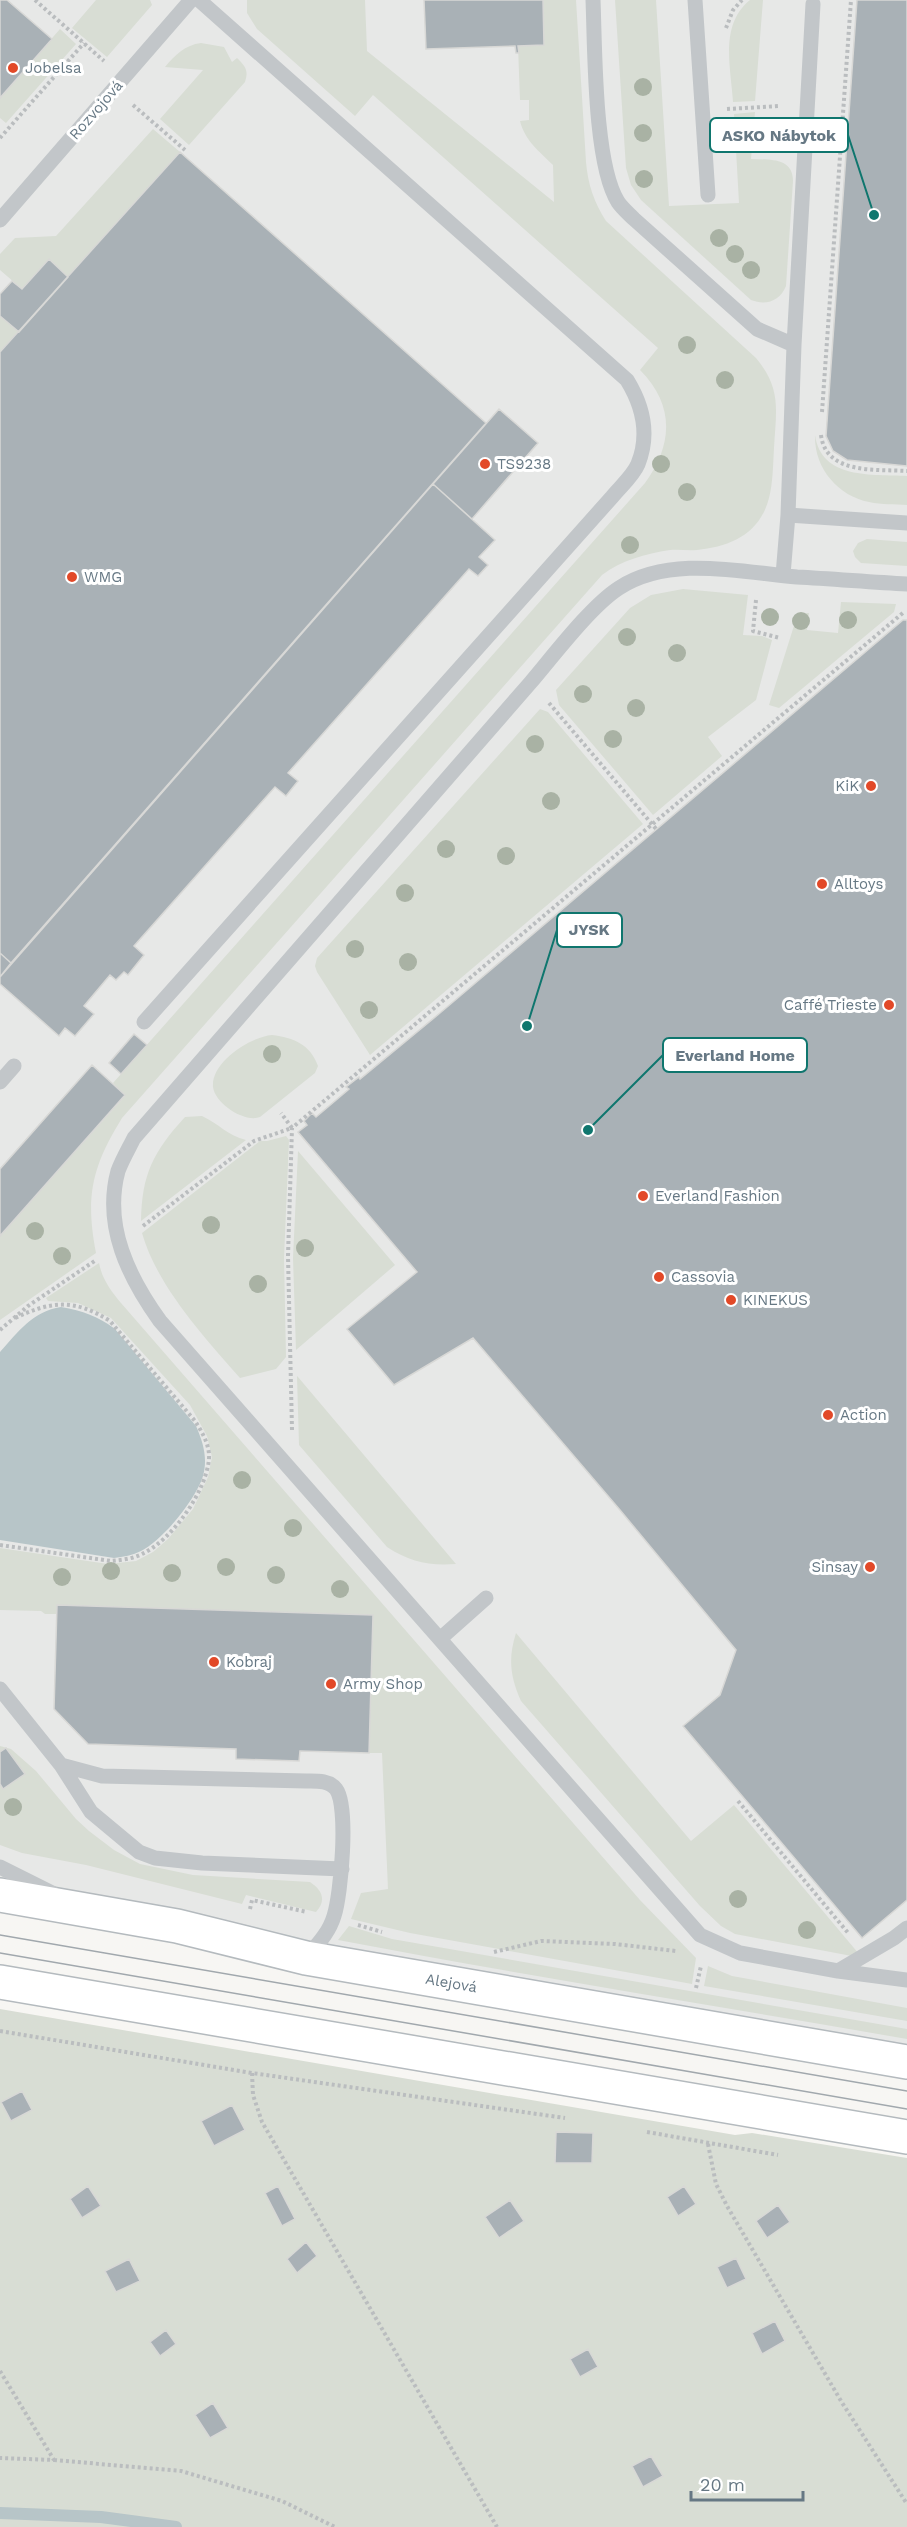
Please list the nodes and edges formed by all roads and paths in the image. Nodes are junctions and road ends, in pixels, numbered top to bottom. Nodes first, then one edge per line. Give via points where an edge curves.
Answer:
1 (35, 0) edge
2 (191, 0) edge
3 (199, 0) edge
4 (593, 0) edge
5 (695, 0) edge
6 (851, 0) edge
7 (813, 4) dead end
8 (70, 31) dead end
9 (84, 43) dead end
10 (807, 104) junction
11 (702, 110) junction
12 (156, 125) dead end
13 (0, 138) edge
14 (185, 150) dead end
15 (708, 195) dead end
16 (0, 220) edge
17 (794, 345) junction
18 (821, 418) dead end
19 (820, 430) dead end
20 (907, 471) edge
21 (789, 515) junction
22 (907, 523) edge
23 (759, 573) junction
24 (783, 575) junction
25 (907, 584) edge
26 (907, 612) edge
27 (780, 638) dead end
28 (531, 681) junction
29 (651, 824) junction
30 (657, 830) dead end
31 (144, 1022) dead end
32 (14, 1066) dead end
33 (0, 1082) edge
34 (281, 1113) dead end
35 (292, 1128) junction
36 (119, 1244) junction
37 (13, 1319) junction
38 (0, 1330) edge
39 (292, 1470) junction
40 (0, 1545) edge
41 (486, 1598) dead end
42 (441, 1638) junction
43 (0, 1689) edge
44 (6, 1711) edge
45 (61, 1765) junction
46 (738, 1801) dead end
47 (0, 1867) edge
48 (342, 1869) junction
49 (0, 1895) edge
50 (84, 1909) junction
51 (907, 1928) edge
52 (679, 1951) dead end
53 (494, 1952) dead end
54 (865, 1954) junction
55 (306, 1958) junction
56 (701, 1963) dead end
57 (838, 1971) junction
58 (907, 1980) edge
59 (0, 1982) edge
60 (696, 1988) dead end
61 (0, 2031) edge
62 (907, 2062) edge
63 (252, 2073) junction
64 (570, 2119) dead end
65 (638, 2130) dead end
66 (907, 2138) edge
67 (708, 2144) junction
68 (789, 2156) dead end
69 (0, 2371) edge
70 (0, 2458) edge
71 (54, 2460) junction
72 (907, 2504) edge
73 (335, 2527) edge
74 (497, 2527) edge

1 - 8 path
2 - 16 lane, Rozvojová
3 - 31 lane via 627,380 645,423 637,466 612,497
4 - 17 lane via 600,128 609,179 618,202 757,328
5 - 11 lane
6 - 18 path
7 - 10 lane
9 - 13 path
10 - 11 path
10 - 17 lane
11 - 15 lane
12 - 14 path
17 - 21 lane
19 - 20 path via 827,454 838,463
21 - 22 lane
21 - 24 lane
23 - 24 lane
23 - 27 path via 753,631
23 - 28 lane via 706,569 644,575 617,589
24 - 25 lane
26 - 29 path
28 - 29 path
28 - 36 lane via 134,1138 119,1169 113,1197
29 - 30 path
29 - 35 path
32 - 33 lane
34 - 35 path
35 - 36 path via 254,1141
35 - 39 path via 288,1256
36 - 37 path
36 - 39 lane via 131,1276 160,1321
37 - 38 path
37 - 40 path via 37,1307 58,1304 81,1307 110,1321 195,1421 205,1438 209,1458 205,1477 190,1507 168,1535 144,1553 111,1561
39 - 42 lane
41 - 42 lane
42 - 57 lane via 700,1935 740,1953
43 - 44 lane
44 - 45 lane
45 - 48 lane via 91,1812 139,1852 155,1858
45 - 48 lane via 102,1776 330,1784 337,1790 341,1806
46 - 54 path
47 - 50 lane
48 - 55 lane via 333,1919
49 - 50 street, Alejová
50 - 55 street, Alejová via 177,1926
51 - 54 lane
52 - 53 path via 541,1941
54 - 57 lane
55 - 62 street, Alejová
56 - 60 path
57 - 58 lane
59 - 66 street
61 - 63 path
63 - 64 path
63 - 74 path via 253,2095 262,2122
65 - 67 path
67 - 68 path
67 - 72 path via 716,2184 727,2206 841,2401
69 - 71 path
70 - 71 path
71 - 73 path via 180,2472 282,2502

